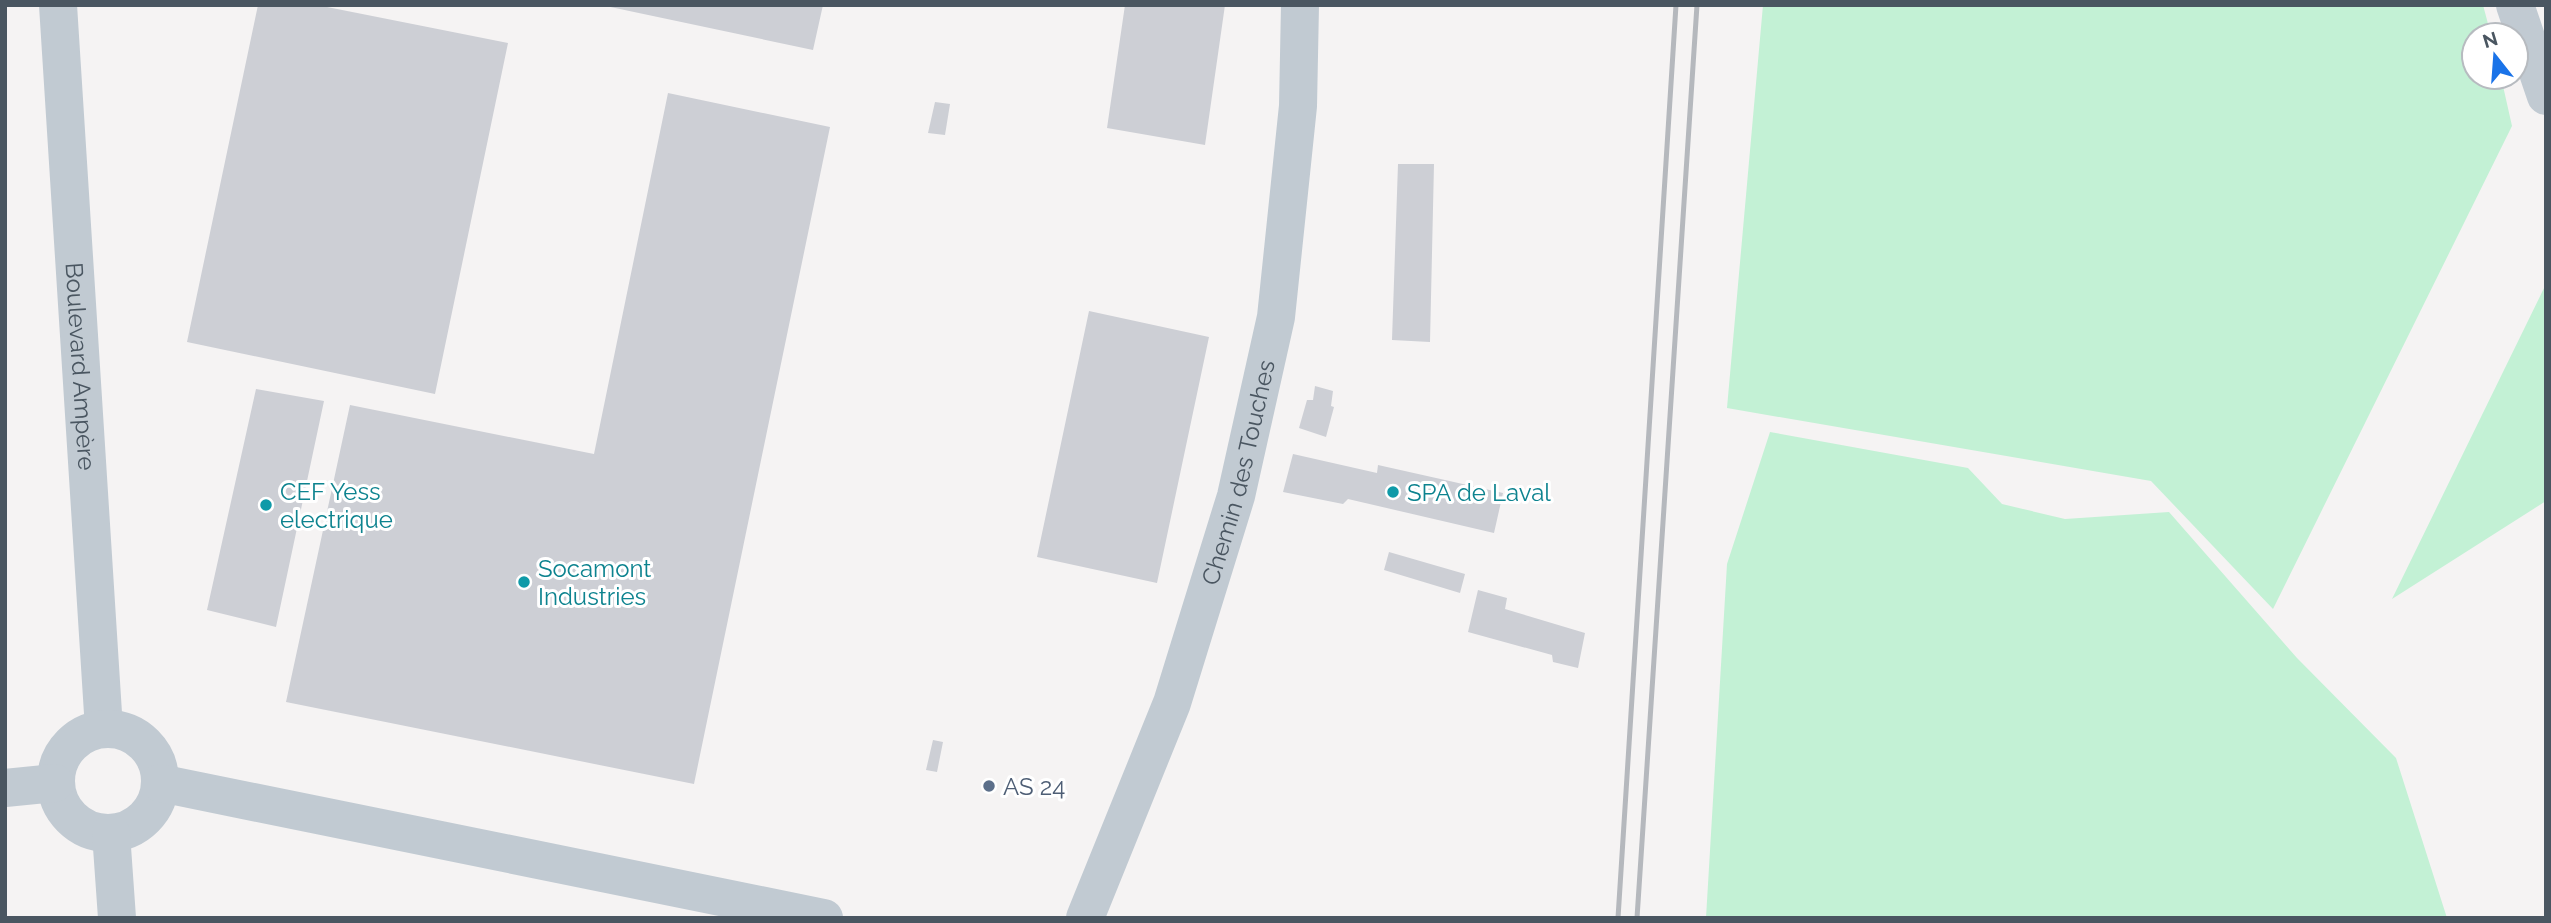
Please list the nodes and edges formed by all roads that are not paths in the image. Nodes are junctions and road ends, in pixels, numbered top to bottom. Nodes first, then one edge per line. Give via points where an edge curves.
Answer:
1 (58, 5) edge
2 (1300, 5) edge
3 (2515, 5) edge
4 (2546, 96) edge
5 (104, 729) junction
6 (55, 783) junction
7 (160, 783) junction
8 (5, 788) edge
9 (111, 833) junction
10 (117, 918) edge
11 (824, 918) edge
12 (1085, 918) edge

1 - 5 street, Boulevard Ampère
2 - 12 street, Chemin des Touches via 1298,106 1276,317 1236,496 1172,703
3 - 4 street
5 - 6 street via 82,737 64,752
5 - 7 street via 138,738 158,765
6 - 8 street
6 - 9 street via 66,814 94,832
7 - 9 street via 150,812 126,830
7 - 11 street
9 - 10 street

